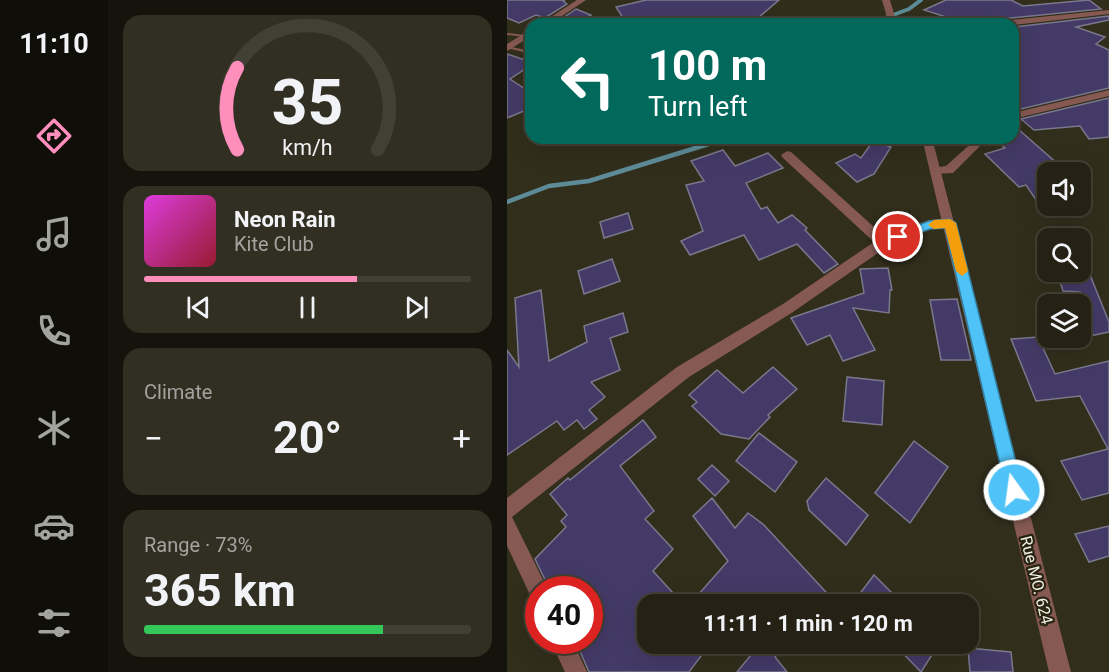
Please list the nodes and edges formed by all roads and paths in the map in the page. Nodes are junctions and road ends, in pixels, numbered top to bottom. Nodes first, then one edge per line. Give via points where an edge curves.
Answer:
1 (582, 0) edge
2 (886, 0) edge
3 (1109, 12) edge
4 (891, 17) edge
5 (554, 18) edge
6 (1019, 22) edge
7 (507, 34) edge
8 (525, 34) edge
9 (525, 36) edge
10 (508, 47) edge
11 (525, 51) edge
12 (1109, 93) edge
13 (1019, 115) edge
14 (929, 144) edge
15 (977, 144) edge
16 (786, 155) dead end
17 (936, 171) junction
18 (950, 223) junction
19 (883, 243) junction
20 (507, 510) edge
21 (507, 525) edge
22 (531, 576) edge
23 (568, 654) edge
24 (576, 672) edge
25 (1060, 672) edge

1 - 5 street
2 - 4 street
3 - 6 street
7 - 8 lane
9 - 10 street
10 - 11 lane
12 - 13 street
14 - 17 street, Rue MO. 624
15 - 17 street via 949,170
16 - 19 street
17 - 18 street, Rue MO. 624
18 - 19 street via 929,225
18 - 25 street, Rue MO. 624
19 - 20 street via 788,308 683,372
21 - 22 street
23 - 24 street

